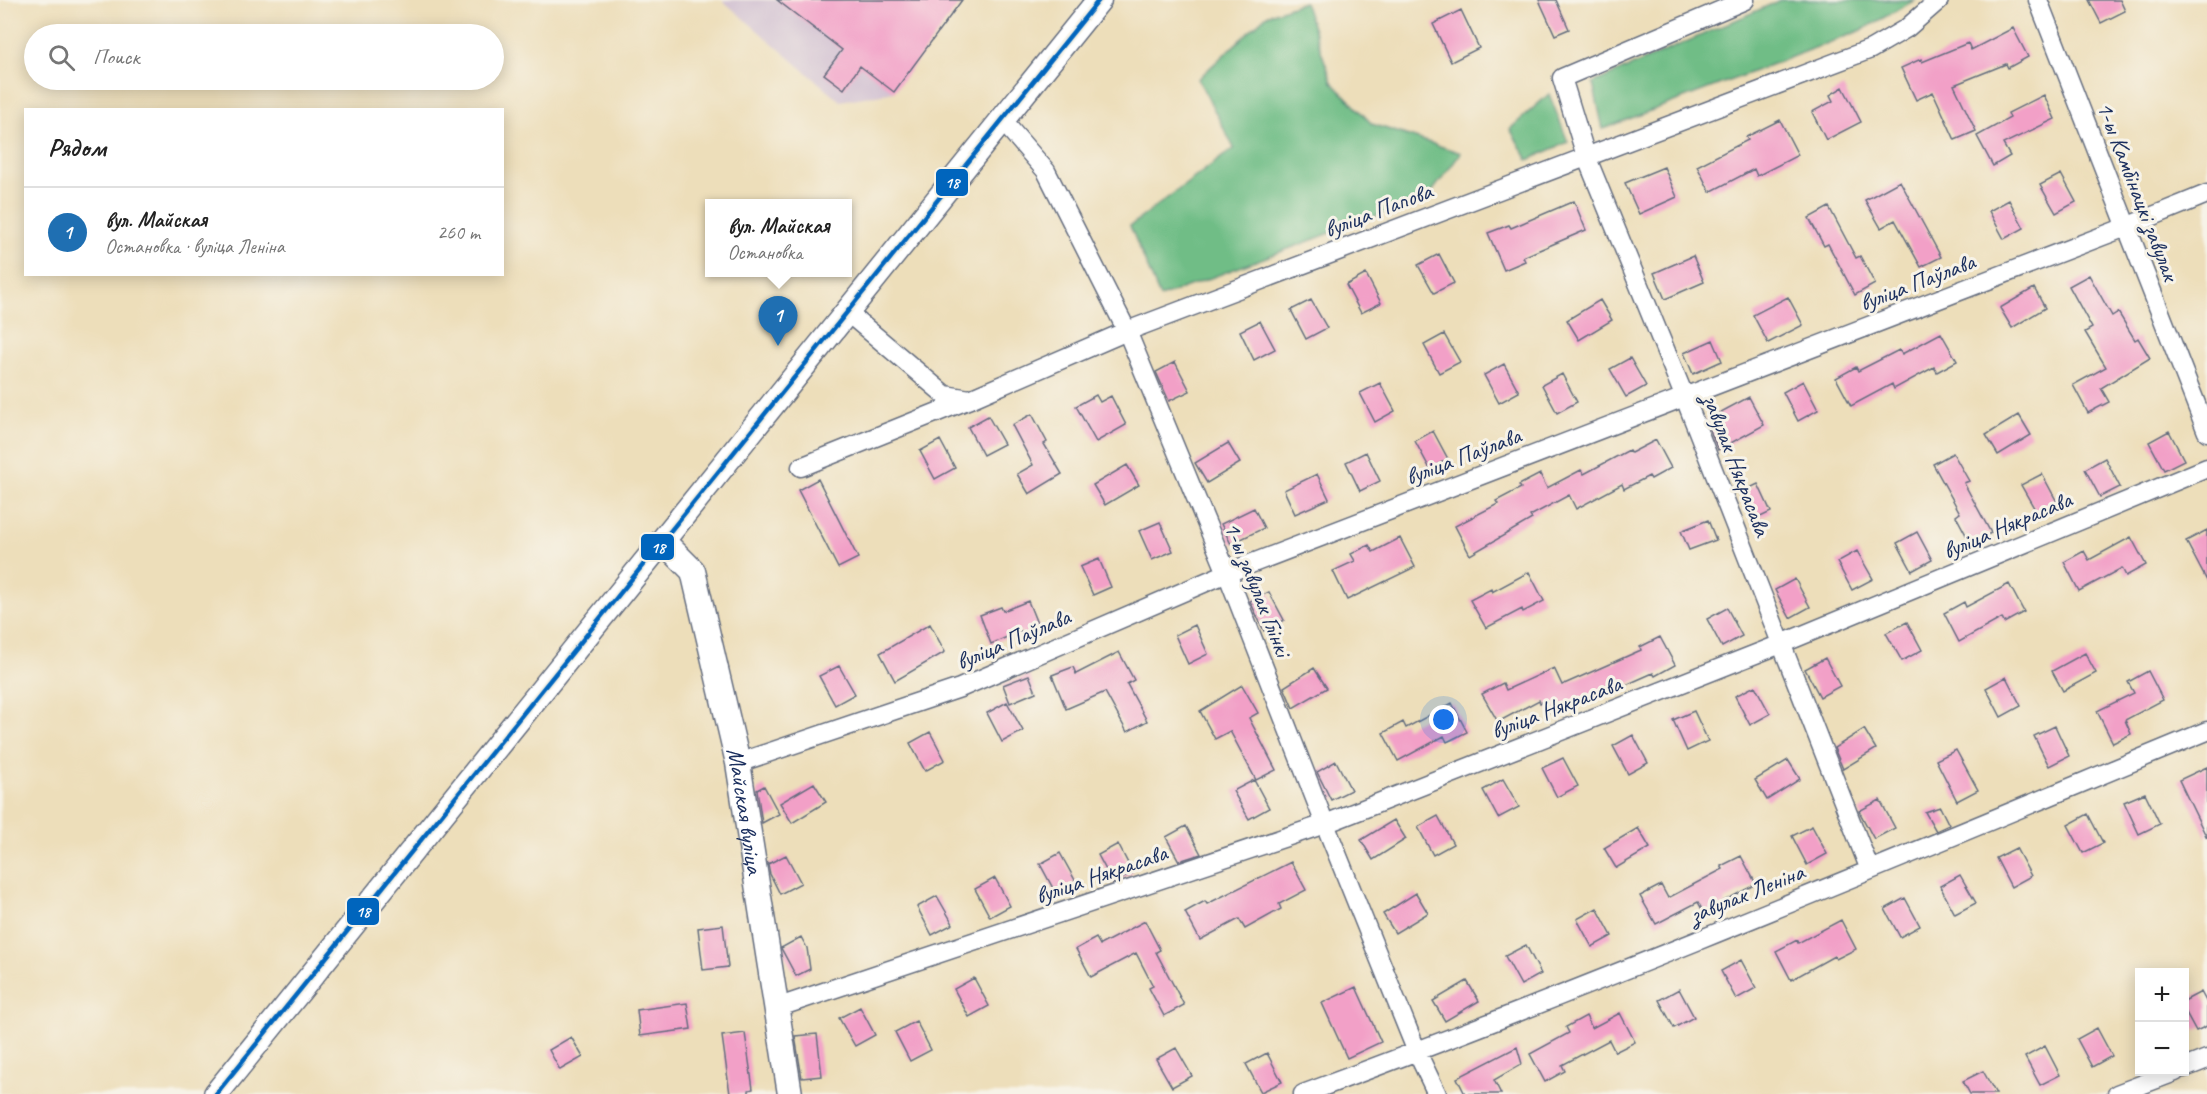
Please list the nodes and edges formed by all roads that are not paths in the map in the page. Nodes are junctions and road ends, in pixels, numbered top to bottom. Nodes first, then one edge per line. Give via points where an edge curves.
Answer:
1 (1099, 0) edge
2 (1745, 0) edge
3 (1939, 0) edge
4 (2038, 0) edge
5 (1002, 120) junction
6 (1586, 156) junction
7 (2207, 194) edge
8 (2126, 227) junction
9 (847, 312) junction
10 (1127, 331) junction
11 (1685, 398) junction
12 (969, 399) junction
13 (2207, 432) edge
14 (801, 467) dead end
15 (2207, 468) edge
16 (663, 541) junction
17 (1227, 573) junction
18 (1781, 644) junction
19 (2207, 731) edge
20 (738, 763) junction
21 (1325, 824) junction
22 (1870, 870) junction
23 (776, 1008) junction
24 (1417, 1052) junction
25 (2207, 1059) edge
26 (2189, 1066) edge
27 (2162, 1076) edge
28 (216, 1094) edge
29 (790, 1094) edge
30 (1303, 1094) edge
31 (1437, 1094) edge
32 (2117, 1094) edge

1 - 5 main road
2 - 6 street, завулак Някрасава via 1562,78
3 - 6 street, вуліца Папова via 1907,28 1872,49
4 - 8 street, 1-ы Камбінацкі завулак
5 - 9 main road
5 - 10 street, 1-ы завулак Глінкі via 1046,171
6 - 10 street, вуліца Папова
6 - 11 street, завулак Някрасава
7 - 8 street, вуліца Паўлава
8 - 11 street, вуліца Паўлава
8 - 13 street, 1-ы Камбінацкі завулак
9 - 12 street via 945,394
9 - 16 main road
10 - 12 street, вуліца Папова
10 - 17 street, 1-ы завулак Глінкі
11 - 17 street, вуліца Паўлава
11 - 18 street, завулак Някрасава
12 - 14 street, вуліца Папова
15 - 18 street, вуліца Някрасава
16 - 20 main road, Майская вуліца via 693,571
16 - 28 main road
17 - 20 street, вуліца Паўлава via 960,688
17 - 21 street, 1-ы завулак Глінкі
18 - 21 street, вуліца Някрасава
18 - 22 street, завулак Някрасава
19 - 22 street, завулак Леніна
20 - 23 main road, Майская вуліца
21 - 23 street, вуліца Някрасава
21 - 24 street, 1-ы завулак Глінкі
22 - 24 street, завулак Леніна
23 - 29 main road, Майская вуліца
24 - 30 street, завулак Леніна
24 - 31 street, 1-ы завулак Глінкі
25 - 26 street
27 - 32 street

